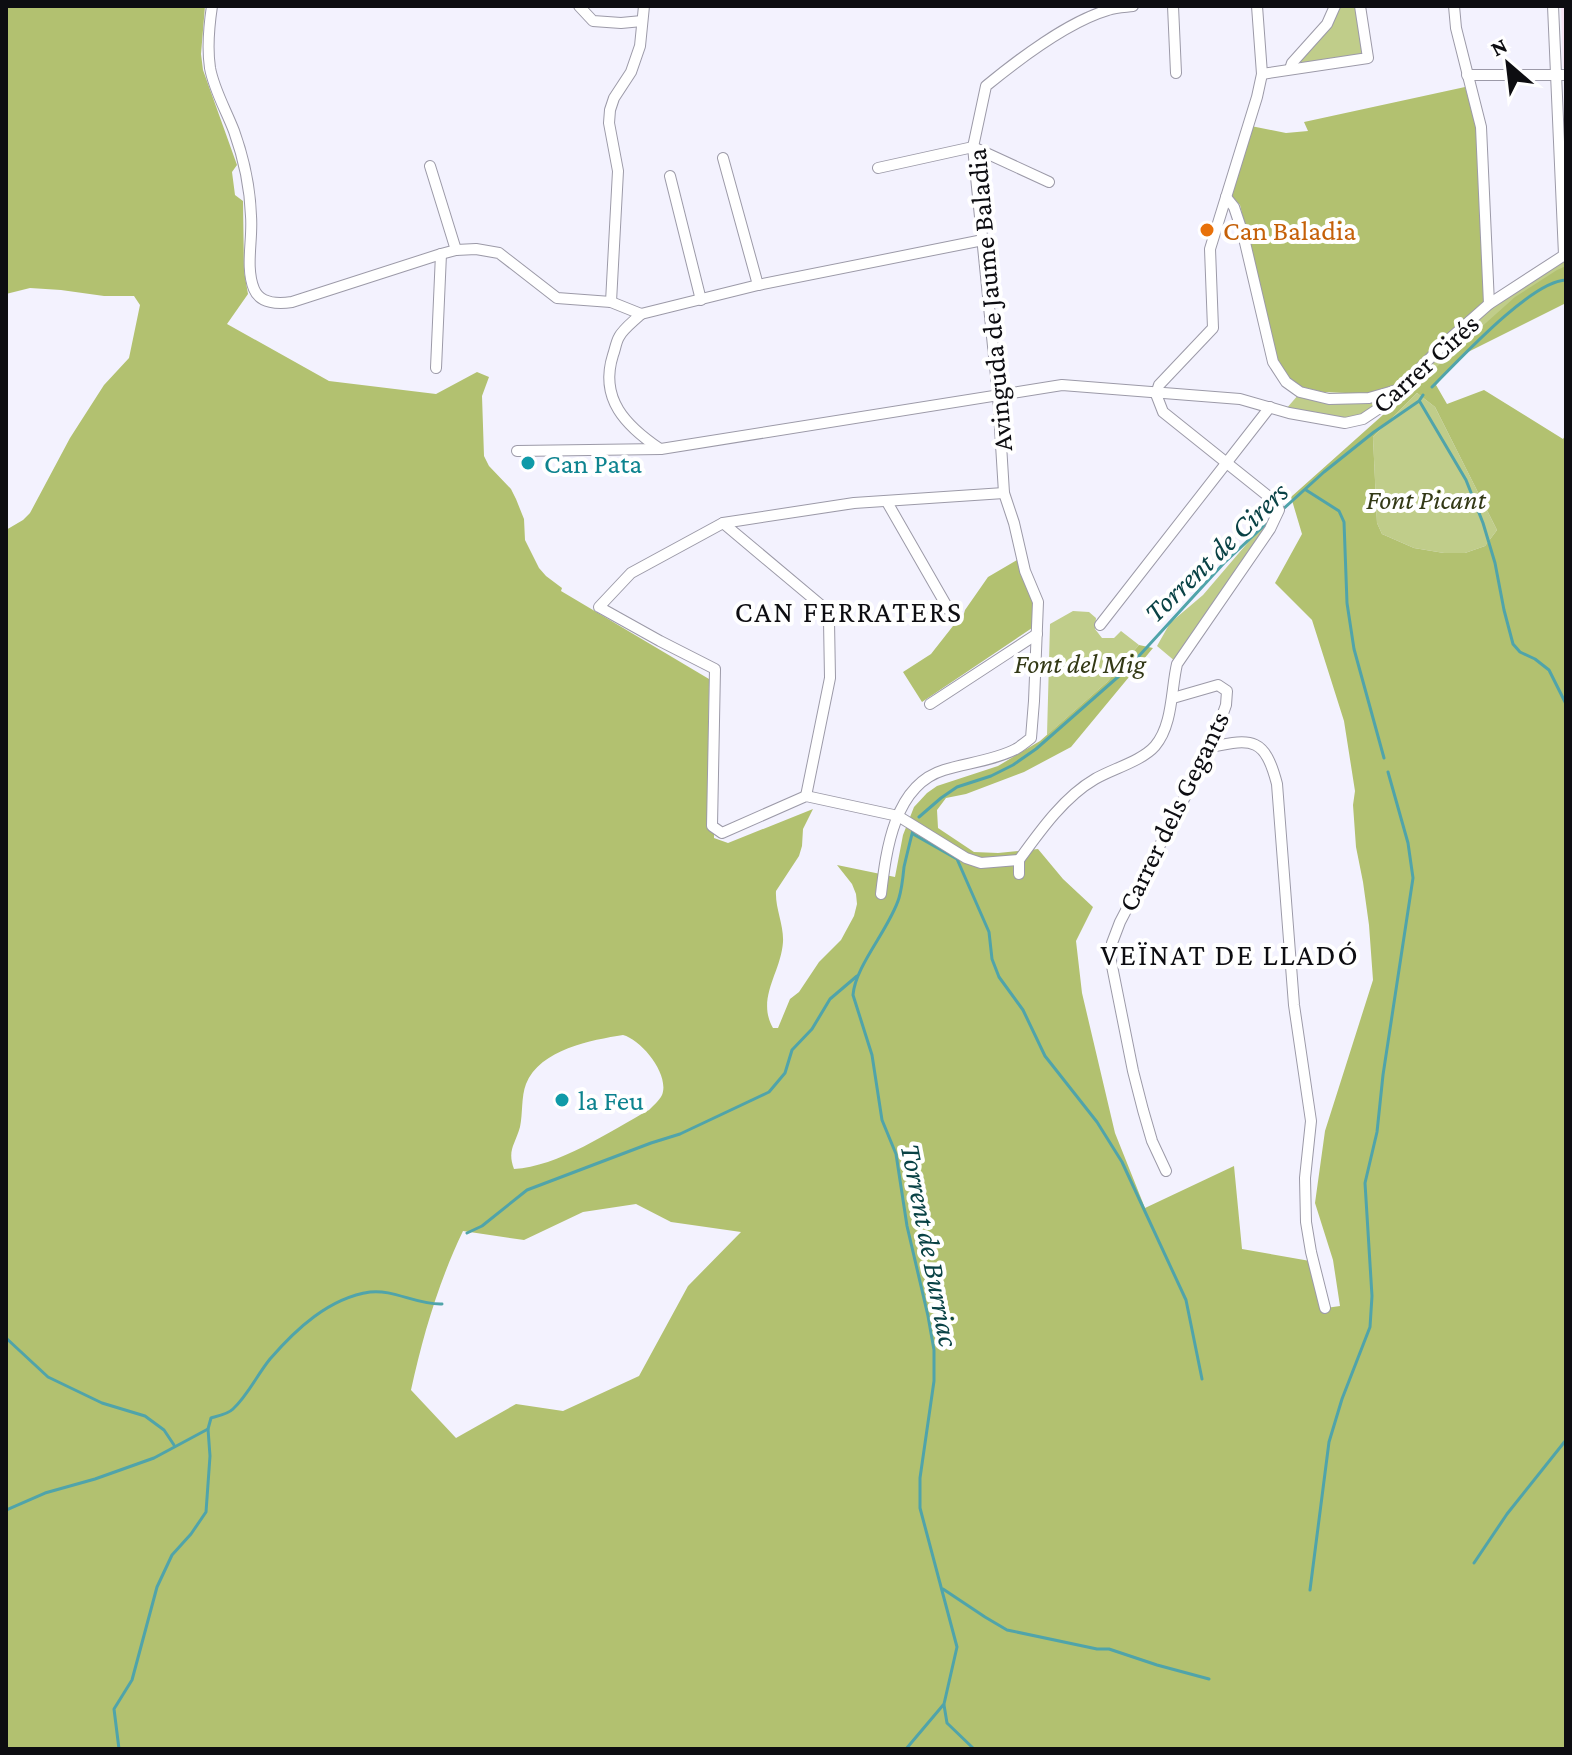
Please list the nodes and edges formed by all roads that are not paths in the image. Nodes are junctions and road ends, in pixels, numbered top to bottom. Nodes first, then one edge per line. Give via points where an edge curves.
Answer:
1 (212, 6) edge
2 (579, 6) edge
3 (644, 6) edge
4 (1133, 6) edge
5 (1173, 6) edge
6 (1257, 6) edge
7 (1335, 6) edge
8 (1360, 6) edge
9 (1454, 6) edge
10 (1553, 6) edge
11 (642, 21) junction
12 (1290, 69) junction
13 (1176, 73) dead end
14 (1262, 74) junction
15 (1561, 74) edge
16 (1467, 75) junction
17 (973, 147) junction
18 (723, 158) dead end
19 (430, 166) dead end
20 (878, 168) dead end
21 (670, 176) dead end
22 (1049, 182) dead end
23 (1226, 197) junction
24 (983, 240) junction
25 (456, 250) junction
26 (441, 254) junction
27 (1565, 255) edge
28 (758, 285) junction
29 (701, 300) junction
30 (611, 302) junction
31 (1489, 304) junction
32 (641, 314) junction
33 (436, 368) dead end
34 (1401, 389) junction
35 (1156, 394) junction
36 (998, 396) junction
37 (1270, 407) junction
38 (661, 449) junction
39 (517, 451) dead end
40 (1226, 462) junction
41 (1004, 493) junction
42 (887, 502) junction
43 (723, 523) junction
44 (953, 617) dead end
45 (1100, 625) dead end
46 (1037, 634) junction
47 (1173, 698) junction
48 (930, 704) dead end
49 (1211, 747) junction
50 (806, 796) junction
51 (898, 816) junction
52 (1019, 860) junction
53 (1019, 874) dead end
54 (881, 894) dead end
55 (1166, 1171) dead end
56 (1325, 1308) dead end

1 - 26 street via 209,64 245,165 251,274 258,295 272,302 292,302
2 - 11 street via 593,21
3 - 11 street
4 - 17 street, Avinguda de Jaume Baladia via 1077,23 986,86
5 - 13 street
6 - 14 street
7 - 12 street
8 - 12 street via 1368,58
9 - 16 street
10 - 15 street
11 - 30 street via 631,72 610,110 618,171
12 - 14 street
14 - 23 street
15 - 16 street
15 - 27 street
16 - 31 street via 1481,127
17 - 20 street
17 - 22 street
17 - 24 street, Avinguda de Jaume Baladia
18 - 28 street
19 - 25 street
21 - 29 street
23 - 34 street via 1243,234 1273,362 1286,382 1300,392 1329,399 1369,398
23 - 35 street via 1210,249 1213,328
24 - 28 street
24 - 36 street, Avinguda de Jaume Baladia
25 - 26 street
25 - 30 street via 499,253 557,298
26 - 33 street
27 - 31 street, Carrer Cirés
28 - 29 street
29 - 32 street
30 - 32 street
31 - 34 street, Carrer Cirés
32 - 38 street via 619,337 608,370 612,399 621,417
34 - 37 street, Carrer Cirés via 1363,419 1345,423
35 - 36 street, Carrer Cirés via 1062,385
35 - 37 street, Carrer Cirés via 1240,399
35 - 40 street via 1163,412
36 - 38 street, Carrer Cirés
36 - 41 street, Avinguda de Jaume Baladia
37 - 40 street
38 - 39 street, Carrer Cirés
40 - 45 street
40 - 47 street via 1279,510 1177,664
41 - 42 street
41 - 46 street, Avinguda de Jaume Baladia via 1038,602
42 - 43 street
42 - 44 street
43 - 50 street via 822,606 829,621 830,678
43 - 50 street via 631,573 599,607 715,669 712,826 722,833
46 - 48 street
46 - 51 street, Avinguda de Jaume Baladia via 1031,738 1015,749 927,778
47 - 49 street, Carrer dels Gegants via 1218,685 1227,691
47 - 52 street via 1155,746 1092,780 1063,805
49 - 55 street, Carrer dels Gegants via 1112,943 1114,981 1133,1071
49 - 56 street via 1241,741 1258,745 1277,784 1294,1005 1311,1121 1306,1222
50 - 51 street
51 - 52 street via 966,858 981,863
51 - 54 street
52 - 53 street

